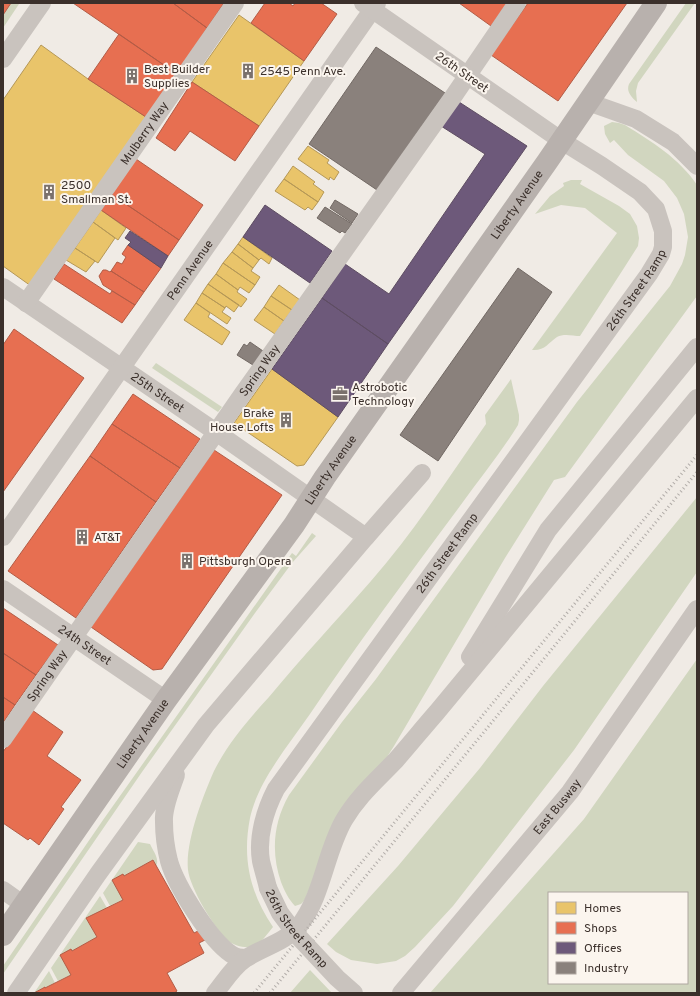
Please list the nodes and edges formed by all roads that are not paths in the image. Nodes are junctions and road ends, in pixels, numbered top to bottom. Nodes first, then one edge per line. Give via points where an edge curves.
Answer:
1 (42, 3) edge
2 (235, 3) edge
3 (516, 3) edge
4 (656, 3) edge
5 (371, 5) edge
6 (3, 59) edge
7 (467, 75) junction
8 (588, 102) junction
9 (562, 140) junction
10 (697, 166) edge
11 (3, 287) edge
12 (26, 303) junction
13 (697, 347) edge
14 (121, 368) junction
15 (697, 398) edge
16 (216, 432) junction
17 (422, 473) dead end
18 (311, 499) junction
19 (3, 537) edge
20 (366, 537) junction
21 (3, 589) edge
22 (697, 609) edge
23 (74, 637) junction
24 (166, 700) junction
25 (437, 712) junction
26 (3, 739) edge
27 (181, 759) junction
28 (3, 890) edge
29 (24, 905) junction
30 (3, 935) edge
31 (246, 958) junction
32 (16, 993) edge
33 (215, 993) edge
34 (354, 993) edge
35 (401, 993) edge

1 - 6 street
2 - 12 street, Mulberry Way
3 - 7 street, Spring Way
4 - 8 main road, Liberty Avenue
5 - 7 street, 26th Street
5 - 14 street, Penn Avenue
7 - 9 street, 26th Street
7 - 16 street, Spring Way
8 - 9 main road, Liberty Avenue
8 - 10 street via 636,120 673,142
9 - 18 main road, Liberty Avenue
9 - 34 street, 26th Street Ramp, bridge via 640,192 656,209 663,231 661,254 276,789 266,814 261,836 261,861 268,888 280,913 295,933
11 - 12 street, 25th Street
12 - 14 street, 25th Street
13 - 25 street via 548,530
14 - 16 street, 25th Street
14 - 19 street, Penn Avenue
15 - 25 street
16 - 18 street, 25th Street
16 - 23 street, Spring Way
17 - 20 street
18 - 20 street, 25th Street
18 - 24 main road, Liberty Avenue
20 - 27 street via 206,724
21 - 23 street, 24th Street
22 - 35 street, East Busway via 570,792
23 - 24 street, 24th Street
23 - 26 street, Spring Way
24 - 29 main road, Liberty Avenue
25 - 31 street via 352,807 343,822 307,915 290,935
27 - 31 street via 167,803 164,822 170,862 174,874 212,936 232,955
27 - 32 street
28 - 29 street
29 - 30 main road, Liberty Avenue
31 - 33 street

